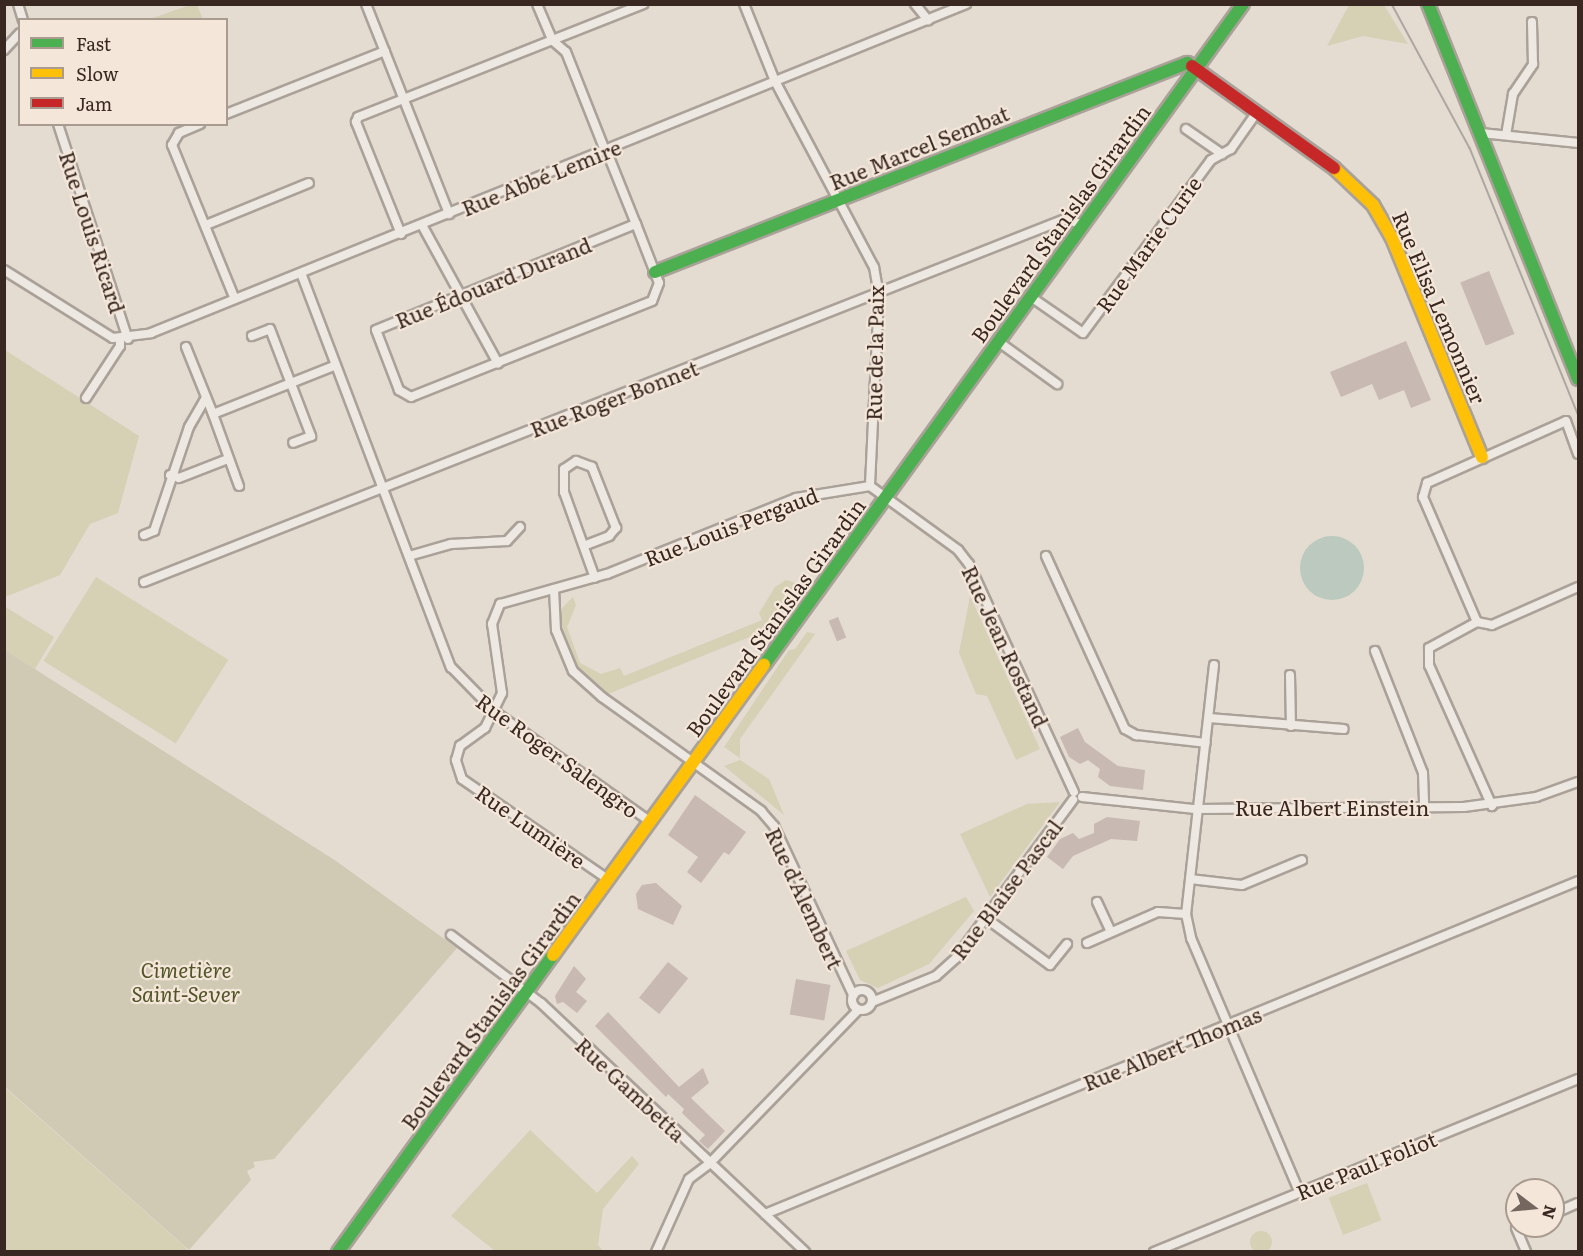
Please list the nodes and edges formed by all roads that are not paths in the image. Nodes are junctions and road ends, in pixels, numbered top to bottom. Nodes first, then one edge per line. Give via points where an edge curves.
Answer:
1 (366, 4) edge
2 (537, 4) edge
3 (643, 4) edge
4 (744, 4) edge
5 (915, 4) edge
6 (966, 4) edge
7 (1243, 4) edge
8 (1428, 4) edge
9 (928, 20) junction
10 (1532, 22) dead end
11 (18, 35) edge
12 (552, 39) junction
13 (4, 50) edge
14 (385, 51) junction
15 (1196, 69) junction
16 (775, 81) junction
17 (405, 101) junction
18 (228, 113) edge
19 (1260, 114) junction
20 (59, 126) edge
21 (195, 126) edge
22 (1186, 129) dead end
23 (1481, 133) junction
24 (1506, 135) junction
25 (1578, 143) edge
26 (608, 152) junction
27 (1222, 154) junction
28 (309, 183) dead end
29 (838, 200) junction
30 (449, 214) junction
31 (636, 224) junction
32 (206, 225) junction
33 (422, 225) junction
34 (1083, 225) junction
35 (401, 234) junction
36 (4, 270) edge
37 (655, 272) junction
38 (301, 273) junction
39 (461, 294) junction
40 (879, 294) junction
41 (1031, 297) junction
42 (235, 299) junction
43 (252, 336) dead end
44 (120, 338) junction
45 (999, 342) junction
46 (186, 347) dead end
47 (498, 363) junction
48 (336, 365) junction
49 (1578, 379) edge
50 (290, 382) junction
51 (1057, 384) dead end
52 (86, 398) dead end
53 (206, 398) junction
54 (213, 414) junction
55 (293, 443) dead end
56 (1578, 454) edge
57 (1482, 457) junction
58 (228, 459) junction
59 (170, 475) junction
60 (239, 486) dead end
61 (870, 486) junction
62 (383, 489) junction
63 (886, 498) junction
64 (520, 527) dead end
65 (144, 535) dead end
66 (586, 545) junction
67 (409, 556) junction
68 (1046, 556) dead end
69 (596, 578) junction
70 (144, 582) dead end
71 (1578, 587) edge
72 (554, 589) junction
73 (1477, 622) junction
74 (1375, 651) dead end
75 (1214, 665) dead end
76 (1290, 675) dead end
77 (495, 712) junction
78 (1209, 718) junction
79 (1291, 726) junction
80 (1344, 729) dead end
81 (1206, 743) junction
82 (694, 762) junction
83 (1578, 782) edge
84 (1076, 796) junction
85 (1492, 806) junction
86 (1424, 807) junction
87 (1199, 808) junction
88 (651, 822) junction
89 (1302, 860) dead end
90 (1190, 879) junction
91 (609, 880) junction
92 (1578, 881) edge
93 (1096, 902) dead end
94 (1186, 914) junction
95 (987, 920) junction
96 (1111, 932) junction
97 (451, 935) dead end
98 (1087, 943) dead end
99 (1067, 944) dead end
100 (527, 993) junction
101 (853, 995) junction
102 (872, 1002) junction
103 (858, 1010) junction
104 (1229, 1025) junction
105 (1578, 1079) edge
106 (709, 1164) junction
107 (1299, 1191) junction
108 (765, 1214) junction
109 (338, 1251) edge
110 (656, 1251) edge
111 (805, 1251) edge
112 (1154, 1251) edge

1 - 14 street
2 - 12 street
3 - 12 street
4 - 16 street, Rue de la Paix
5 - 9 street
6 - 9 street, Rue Abbé Lemire
7 - 15 main road, Boulevard Stanislas Girardin
8 - 23 main road
9 - 16 street, Rue Abbé Lemire
10 - 24 street via 1533,64 1513,94
11 - 13 street
12 - 17 street
12 - 26 street via 566,52
14 - 17 street
14 - 18 street
15 - 19 main road, Rue Elisa Lemonnier
15 - 29 main road, Rue Marcel Sembat via 1184,62
15 - 34 main road, Boulevard Stanislas Girardin
16 - 26 street, Rue Abbé Lemire
16 - 29 street, Rue de la Paix
17 - 30 street
17 - 35 street via 358,117 356,122
19 - 27 street, Rue Marie Curie
19 - 57 main road, Rue Elisa Lemonnier via 1349,179 1381,216
20 - 44 street, Rue Louis Ricard
21 - 32 street via 179,133 172,145
22 - 27 street
23 - 24 street
23 - 49 main road
24 - 25 street
26 - 30 street, Rue Abbé Lemire
26 - 31 street
27 - 41 street, Rue Marie Curie via 1211,160 1083,333
28 - 32 street
29 - 37 main road, Rue Marcel Sembat
29 - 40 street, Rue de la Paix via 874,267
30 - 33 street, Rue Abbé Lemire
31 - 37 street
31 - 39 street, Rue Édouard Durand
32 - 42 street
33 - 35 street, Rue Abbé Lemire
33 - 39 street
34 - 40 street, Rue Roger Bonnet via 1065,219
34 - 41 main road, Boulevard Stanislas Girardin
35 - 38 street, Rue Abbé Lemire
36 - 44 street
37 - 47 street via 659,283 652,301
38 - 42 street, Rue Abbé Lemire
38 - 48 street, Rue Roger Salengro
39 - 47 street
39 - 47 street, Rue Édouard Durand via 376,330 399,390 411,397
40 - 61 street, Rue de la Paix
40 - 62 street, Rue Roger Bonnet
41 - 45 main road, Boulevard Stanislas Girardin
42 - 44 street, Rue Abbé Lemire
43 - 50 street via 270,329
44 - 52 street via 120,346
45 - 51 street
45 - 63 main road, Boulevard Stanislas Girardin
46 - 53 street
48 - 50 street
48 - 62 street, Rue Roger Salengro
50 - 54 street
50 - 55 street via 311,436
53 - 54 street
53 - 59 street via 189,427
54 - 58 street
56 - 57 street via 1566,421
57 - 73 street via 1427,483 1424,497
58 - 59 street via 179,478
58 - 60 street
59 - 65 street via 154,531
61 - 63 street
61 - 69 street, Rue Louis Pergaud via 796,498
62 - 67 street, Rue Roger Salengro
62 - 70 street, Rue Roger Bonnet
63 - 82 main road, Boulevard Stanislas Girardin
63 - 84 street, Rue Jean Rostand via 969,564
64 - 67 street via 507,541 451,544
66 - 66 street, Rue Louis Pergaud via 609,536 616,528 592,467 576,461 564,469 564,492
66 - 69 street, Rue Louis Pergaud
67 - 77 street, Rue Roger Salengro via 451,667
68 - 81 street via 1125,729 1136,735
69 - 72 street, Rue Louis Pergaud
71 - 73 street via 1492,625
72 - 77 street, Rue Louis Pergaud via 513,598 495,612 492,624 502,693
72 - 82 street, Rue d'Alembert via 556,630 573,671 602,697
73 - 85 street via 1434,642 1427,657
74 - 86 street via 1423,773
75 - 78 street
76 - 79 street
77 - 88 street, Rue Roger Salengro
77 - 91 street, Rue Lumière via 485,728 460,746 456,760 462,778
78 - 79 street
78 - 81 street
79 - 80 street
81 - 87 street
82 - 88 main road, Boulevard Stanislas Girardin
82 - 101 street, Rue d'Alembert via 761,811 774,826
83 - 85 street, Rue Albert Einstein via 1536,798
84 - 87 street, Rue Albert Einstein
84 - 95 street, Rue Blaise Pascal
85 - 86 street, Rue Albert Einstein
86 - 87 street, Rue Albert Einstein
87 - 90 street
88 - 91 main road, Boulevard Stanislas Girardin
89 - 90 street via 1242,885
90 - 94 street
91 - 100 main road, Boulevard Stanislas Girardin
92 - 104 street, Rue Albert Thomas
93 - 96 street
94 - 96 street via 1158,912
94 - 104 street via 1191,938
95 - 99 street via 1050,965
95 - 102 street, Rue Blaise Pascal via 936,976
96 - 98 street
97 - 100 street, Rue Gambetta
100 - 106 street, Rue Gambetta
100 - 109 main road, Boulevard Stanislas Girardin
101 - 102 street via 865,991
101 - 103 street, Rue d'Alembert
102 - 103 street, Rue Blaise Pascal via 867,1009
103 - 106 street
104 - 107 street
104 - 108 street, Rue Albert Thomas
105 - 107 street, Rue Paul Foliot
106 - 108 street, Rue Gambetta
106 - 110 street via 689,1179
107 - 112 street, Rue Paul Foliot
108 - 111 street, Rue Gambetta

